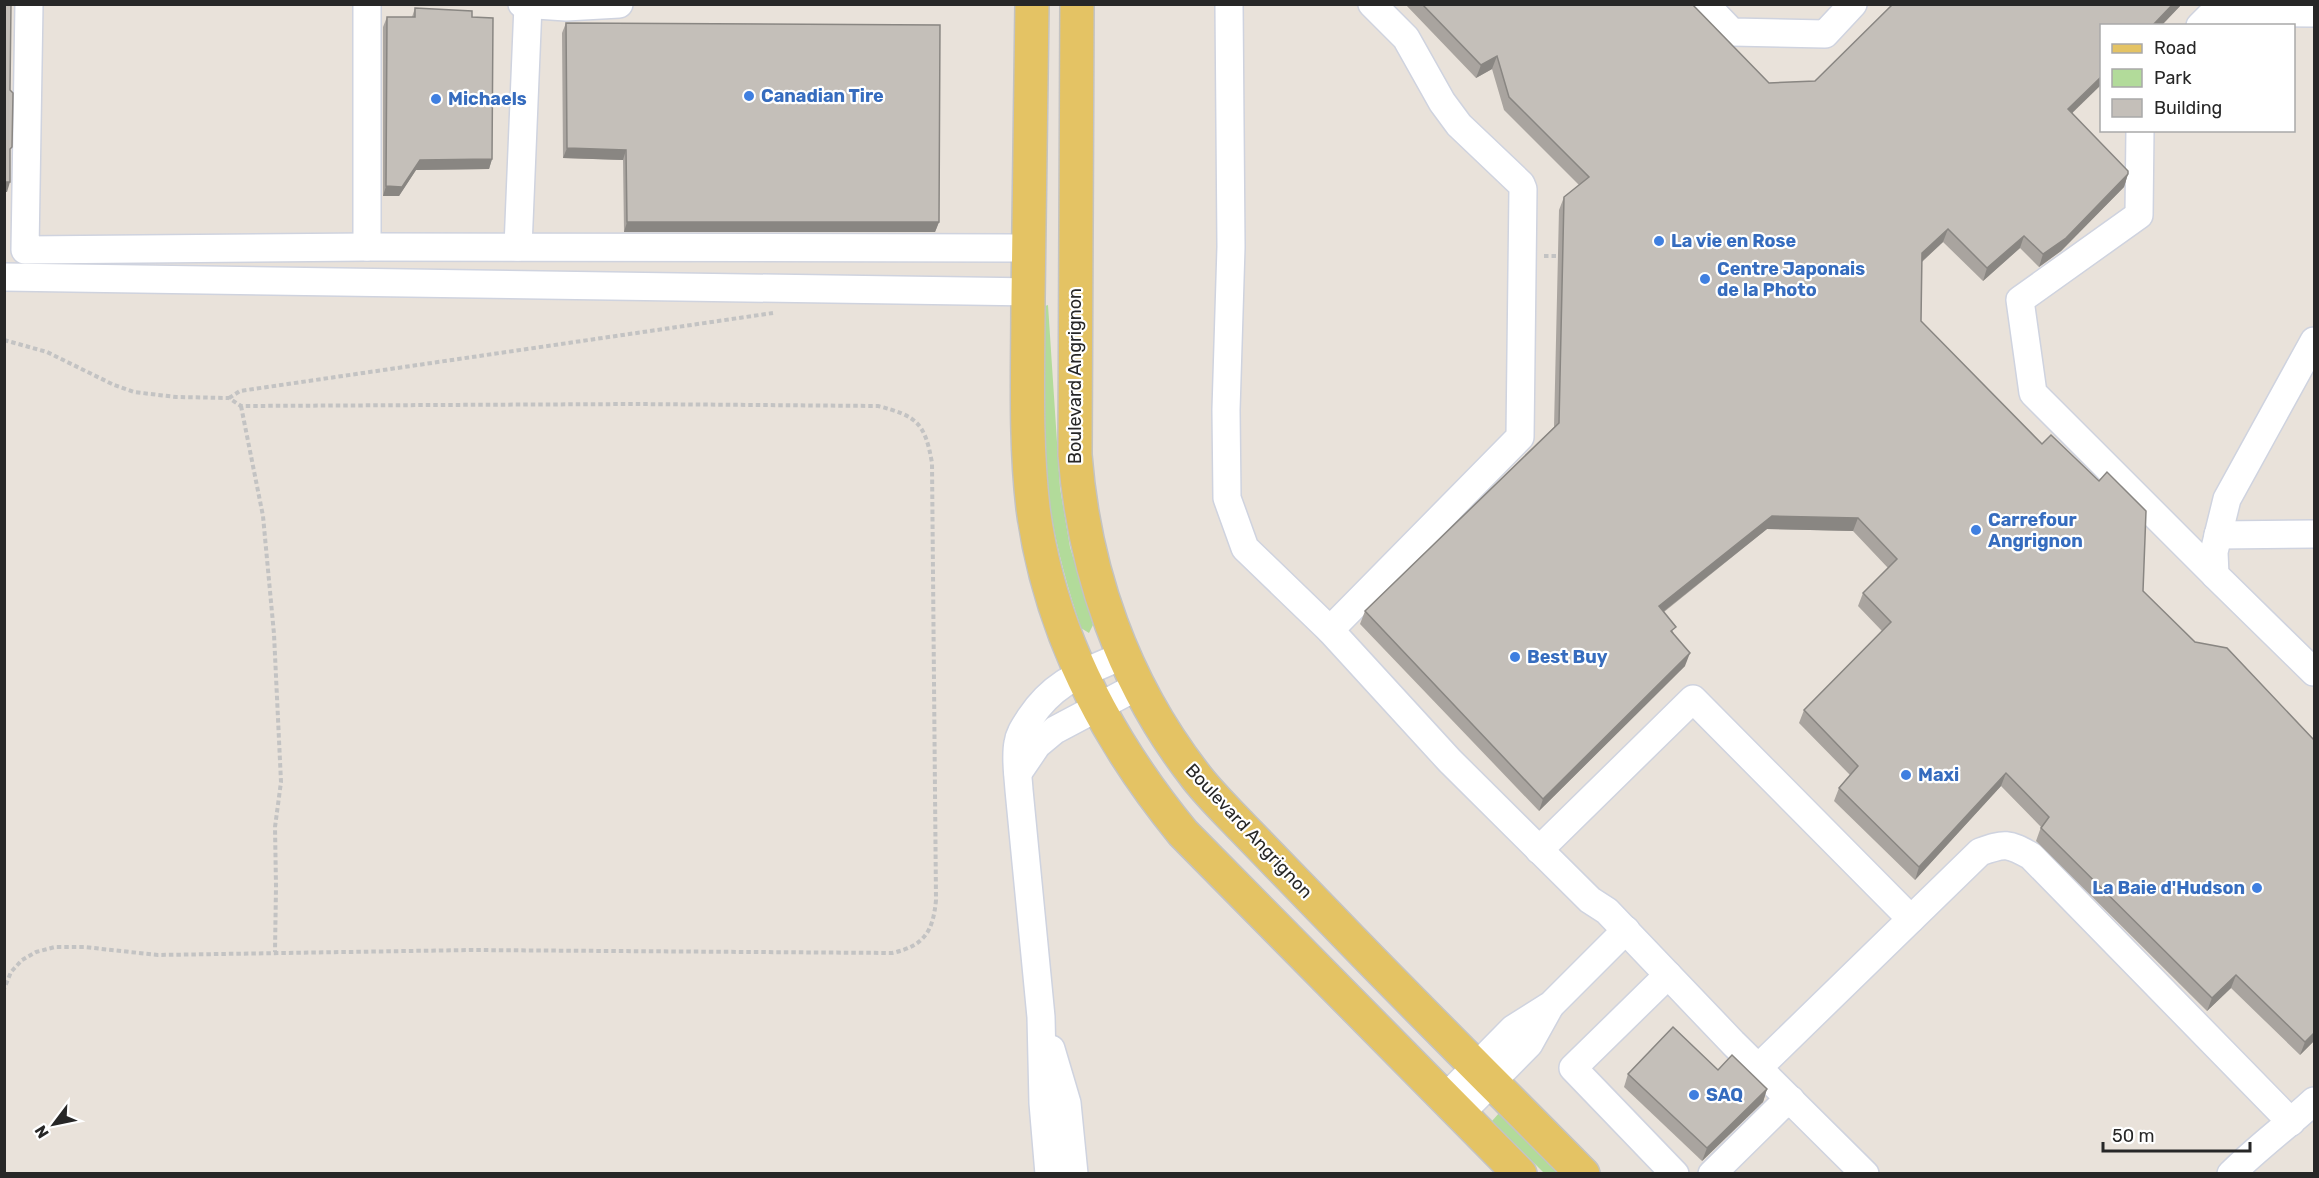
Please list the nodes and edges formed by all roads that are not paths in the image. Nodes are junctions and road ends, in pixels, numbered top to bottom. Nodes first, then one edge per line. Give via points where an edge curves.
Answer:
1 (29, 4) edge
2 (367, 4) edge
3 (522, 4) edge
4 (619, 4) edge
5 (1032, 4) edge
6 (1077, 4) edge
7 (1372, 4) edge
8 (1706, 4) edge
9 (1853, 4) edge
10 (528, 5) edge
11 (1226, 10) edge
12 (2314, 13) edge
13 (2202, 24) edge
14 (2140, 132) edge
15 (15, 240) edge
16 (367, 247) junction
17 (518, 247) junction
18 (1029, 248) junction
19 (4, 278) edge
20 (1028, 292) junction
21 (2314, 341) edge
22 (2314, 534) edge
23 (2218, 535) junction
24 (2215, 575) junction
25 (1330, 630) junction
26 (1124, 655) junction
27 (2314, 672) edge
28 (1081, 674) junction
29 (1138, 686) junction
30 (1097, 707) junction
31 (1018, 773) junction
32 (1539, 850) junction
33 (1911, 919) junction
34 (1626, 930) junction
35 (1668, 975) junction
36 (1041, 1017) junction
37 (1758, 1068) junction
38 (1484, 1074) junction
39 (1791, 1100) junction
40 (2314, 1101) edge
41 (1453, 1105) junction
42 (2291, 1122) junction
43 (1049, 1173) edge
44 (1074, 1173) edge
45 (1520, 1173) edge
46 (1583, 1173) edge
47 (1675, 1173) edge
48 (1712, 1173) edge
49 (1865, 1173) edge
50 (2231, 1173) edge

1 - 15 lane
2 - 16 lane
3 - 10 lane
4 - 10 lane
5 - 18 main road
6 - 26 main road, Boulevard Angrignon via 1074,455 1092,566
7 - 25 lane via 1406,38 1459,125 1523,189 1520,437
8 - 9 lane via 1732,32 1825,34
10 - 17 lane
11 - 25 lane via 1231,247 1227,498 1245,548
12 - 13 lane via 2214,12
14 - 24 lane via 2139,215 2019,300 2032,393
15 - 16 lane via 25,250
16 - 17 lane
17 - 18 lane
18 - 20 main road
19 - 20 lane
20 - 28 main road via 1028,444 1033,507 1046,573
21 - 23 lane via 2227,499
22 - 23 lane
23 - 24 lane
24 - 27 lane
25 - 32 lane via 1450,761
26 - 28 lane
26 - 29 main road, Boulevard Angrignon
28 - 30 main road
28 - 31 lane via 1048,693 1023,728 1018,740
29 - 30 lane
29 - 38 main road, Boulevard Angrignon via 1174,747 1212,796
30 - 31 lane via 1044,738
30 - 41 main road via 1138,774 1184,833
31 - 36 lane
32 - 33 lane via 1693,699
32 - 34 lane
33 - 37 lane
33 - 42 lane via 1980,852 2013,846 2031,856
34 - 35 lane
34 - 38 lane via 1551,1005 1513,1029
35 - 37 lane
35 - 47 lane via 1573,1068
36 - 43 lane
36 - 44 lane via 1067,1103
37 - 39 lane
38 - 41 lane
38 - 46 main road, Boulevard Angrignon
39 - 48 lane
39 - 49 lane
40 - 42 lane
41 - 45 main road
42 - 50 lane

